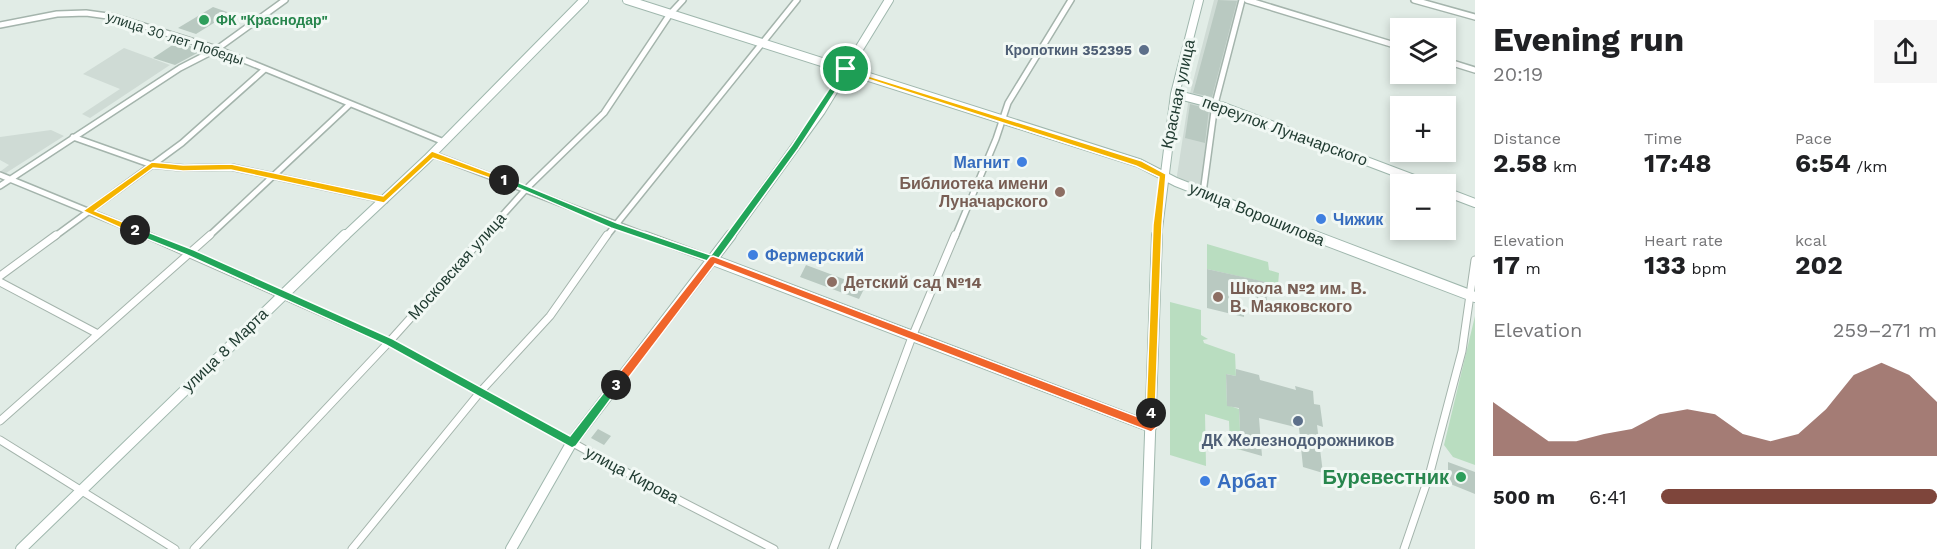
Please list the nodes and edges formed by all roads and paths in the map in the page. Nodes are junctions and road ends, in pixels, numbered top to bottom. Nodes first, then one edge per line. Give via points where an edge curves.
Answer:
1 (285, 0) edge
2 (584, 0) edge
3 (627, 0) edge
4 (683, 0) edge
5 (796, 0) edge
6 (890, 0) edge
7 (1071, 0) edge
8 (1199, 0) edge
9 (1242, 0) edge
10 (1247, 0) edge
11 (1414, 0) edge
12 (670, 14) junction
13 (1475, 17) edge
14 (0, 26) edge
15 (760, 43) junction
16 (1390, 44) edge
17 (217, 49) junction
18 (1456, 64) edge
19 (265, 69) junction
20 (846, 69) junction
21 (1475, 70) edge
22 (1175, 94) junction
23 (350, 104) junction
24 (1215, 104) junction
25 (1002, 121) junction
26 (73, 137) junction
27 (444, 142) junction
28 (432, 154) junction
29 (152, 165) junction
30 (1400, 174) edge
31 (0, 175) edge
32 (275, 175) junction
33 (1163, 176) junction
34 (10, 180) junction
35 (0, 186) edge
36 (528, 188) junction
37 (1203, 193) junction
38 (1456, 196) edge
39 (384, 200) junction
40 (1475, 203) edge
41 (88, 211) junction
42 (614, 225) junction
43 (191, 253) junction
44 (713, 260) junction
45 (1475, 260) edge
46 (0, 276) edge
47 (0, 282) edge
48 (281, 295) junction
49 (1473, 296) edge
50 (98, 334) junction
51 (912, 337) junction
52 (389, 342) junction
53 (481, 391) junction
54 (0, 421) edge
55 (1151, 427) junction
56 (0, 440) edge
57 (572, 442) junction
58 (80, 491) junction
59 (21, 549) edge
60 (175, 549) edge
61 (194, 549) edge
62 (352, 549) edge
63 (511, 549) edge
64 (774, 549) edge
65 (833, 549) edge
66 (1146, 549) edge
67 (1404, 549) edge

1 - 17 street
2 - 27 main road, улица 8 Марта
3 - 12 main road, улица Ворошилова
4 - 12 street, Московская улица
5 - 15 street
6 - 20 main road
7 - 25 street via 1008,103
8 - 22 main road, Красная улица
9 - 24 street
10 - 16 street
11 - 13 street
12 - 15 main road, улица Ворошилова
12 - 36 street, Московская улица via 604,113
14 - 17 street, улица 30 лет Победы via 40,14 87,13 114,16
15 - 20 main road, улица Ворошилова
15 - 42 street
17 - 19 street, улица 30 лет Победы
17 - 26 street via 180,68
18 - 21 street
19 - 23 street, улица 30 лет Победы
19 - 29 street
20 - 25 main road, улица Ворошилова
20 - 44 main road
22 - 24 main road, переулок Луначарского
22 - 33 main road, Красная улица
23 - 27 street, улица 30 лет Победы
23 - 32 street
24 - 30 main road, переулок Луначарского
24 - 37 street
25 - 33 main road, улица Ворошилова via 1139,164
25 - 51 street
26 - 29 street
26 - 34 street
27 - 28 main road, улица 8 Марта
28 - 36 street
28 - 39 main road, улица 8 Марта
29 - 32 street via 231,167
29 - 41 street
31 - 34 street, улица Кирова
32 - 39 street
32 - 43 street
33 - 37 main road, улица Ворошилова
33 - 55 main road, Красная улица via 1157,225
34 - 35 street
34 - 41 street, улица Кирова
36 - 42 street
36 - 52 street, Московская улица
37 - 49 main road, улица Ворошилова
38 - 40 main road
39 - 48 main road, улица 8 Марта
41 - 43 street, улица Кирова
41 - 46 street
42 - 44 street
42 - 53 street via 550,316
43 - 48 street, улица Кирова
43 - 50 street
44 - 51 main road
44 - 57 main road
45 - 49 street
47 - 50 street
48 - 52 street, улица Кирова
48 - 58 main road, улица 8 Марта
49 - 67 street via 1428,476
50 - 54 street
51 - 55 main road
51 - 65 street
52 - 53 street, улица Кирова
52 - 61 street, Московская улица
53 - 57 street, улица Кирова
53 - 62 street
55 - 66 main road, Красная улица
56 - 58 street
57 - 63 main road
57 - 64 street, улица Кирова
58 - 59 main road, улица 8 Марта
58 - 60 street

